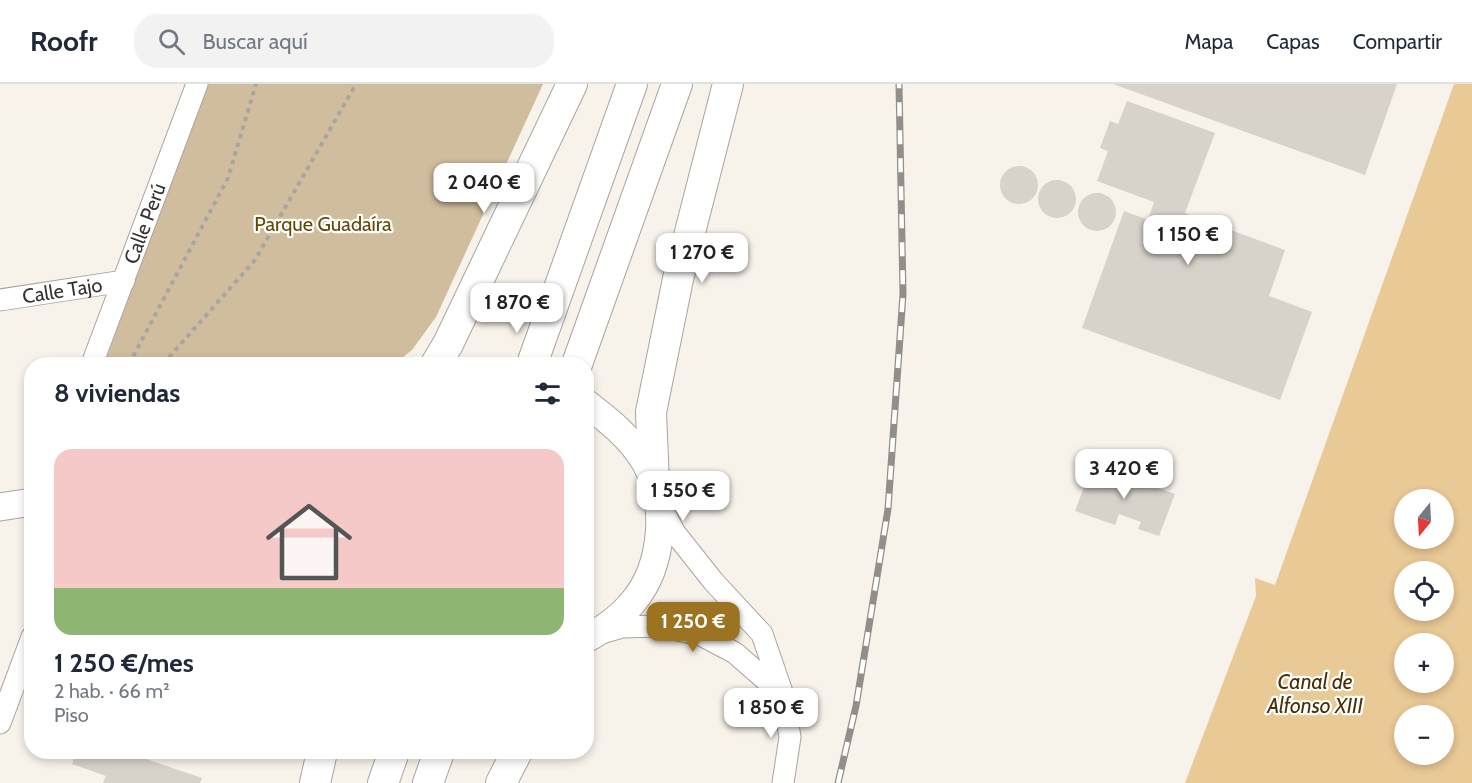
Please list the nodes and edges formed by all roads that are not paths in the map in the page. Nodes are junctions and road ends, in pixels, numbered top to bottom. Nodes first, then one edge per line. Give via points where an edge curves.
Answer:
1 (197, 84) edge
2 (572, 84) edge
3 (632, 84) edge
4 (677, 84) edge
5 (728, 84) edge
6 (124, 281) junction
7 (0, 300) edge
8 (95, 357) edge
9 (440, 357) edge
10 (535, 357) edge
11 (580, 357) edge
12 (594, 409) edge
13 (656, 492) junction
14 (24, 503) edge
15 (0, 507) edge
16 (594, 634) edge
17 (594, 636) edge
18 (24, 658) edge
19 (783, 695) junction
20 (0, 723) edge
21 (320, 759) edge
22 (392, 759) edge
23 (437, 759) edge
24 (513, 759) edge
25 (315, 783) edge
26 (383, 783) edge
27 (428, 783) edge
28 (501, 783) edge
29 (783, 783) edge

1 - 6 street, Calle Perú
2 - 9 main road
3 - 10 main road
4 - 11 main road
5 - 13 main road via 678,279 651,412
6 - 7 street, Calle Tajo
6 - 8 street, Calle Perú
12 - 13 street via 623,433 645,463
13 - 16 street via 661,530 648,579 619,617
13 - 19 street via 675,533 762,634
14 - 15 street
17 - 19 street via 622,627 658,626 701,635 735,653
18 - 20 street
19 - 29 street via 790,737
21 - 25 main road
22 - 26 main road
23 - 27 main road
24 - 28 main road

